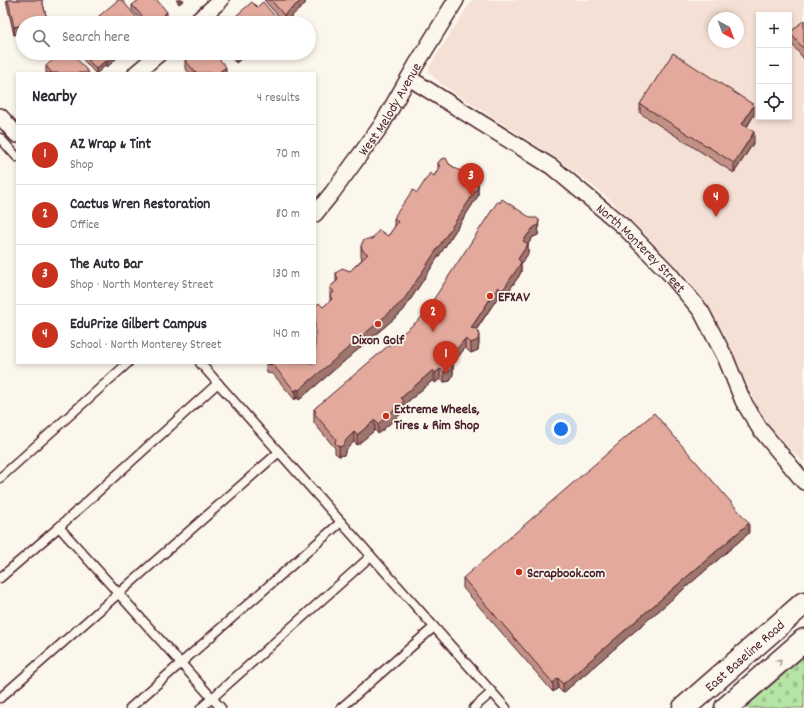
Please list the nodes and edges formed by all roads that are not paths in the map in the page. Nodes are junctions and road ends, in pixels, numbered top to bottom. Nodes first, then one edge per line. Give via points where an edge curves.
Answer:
1 (221, 0) edge
2 (456, 0) edge
3 (203, 16) edge
4 (152, 60) edge
5 (137, 72) edge
6 (409, 78) junction
7 (0, 116) edge
8 (16, 135) edge
9 (0, 138) edge
10 (16, 156) edge
11 (316, 213) edge
12 (127, 364) edge
13 (201, 364) edge
14 (218, 383) junction
15 (279, 452) junction
16 (0, 478) edge
17 (804, 482) edge
18 (341, 522) junction
19 (59, 526) junction
20 (371, 556) junction
21 (0, 578) edge
22 (118, 594) junction
23 (804, 603) edge
24 (434, 626) junction
25 (804, 640) edge
26 (180, 663) junction
27 (492, 692) junction
28 (0, 698) edge
29 (212, 698) junction
30 (130, 708) edge
31 (201, 708) edge
32 (221, 708) edge
33 (341, 708) edge
34 (474, 708) edge
35 (506, 708) edge
36 (684, 708) edge
37 (726, 708) edge

1 - 3 street
2 - 6 street, West Melody Avenue
4 - 5 street
6 - 11 street, West Melody Avenue via 381,126
6 - 17 street, North Monterey Street via 552,167 624,227 668,272 701,311 726,359 743,401 760,429
7 - 8 street
9 - 10 lane
12 - 16 lane
13 - 14 lane
14 - 15 lane
14 - 19 lane
15 - 18 lane
15 - 22 lane
18 - 20 lane
18 - 26 lane
19 - 21 lane
19 - 22 lane
20 - 24 lane
20 - 29 lane
22 - 26 lane
22 - 28 lane
23 - 36 main road, East Baseline Road
24 - 27 lane
24 - 33 lane
37 -> 25 main road, East Baseline Road
26 - 29 lane
26 - 30 lane
27 - 34 lane
27 - 35 lane
29 - 31 lane
29 - 32 lane

